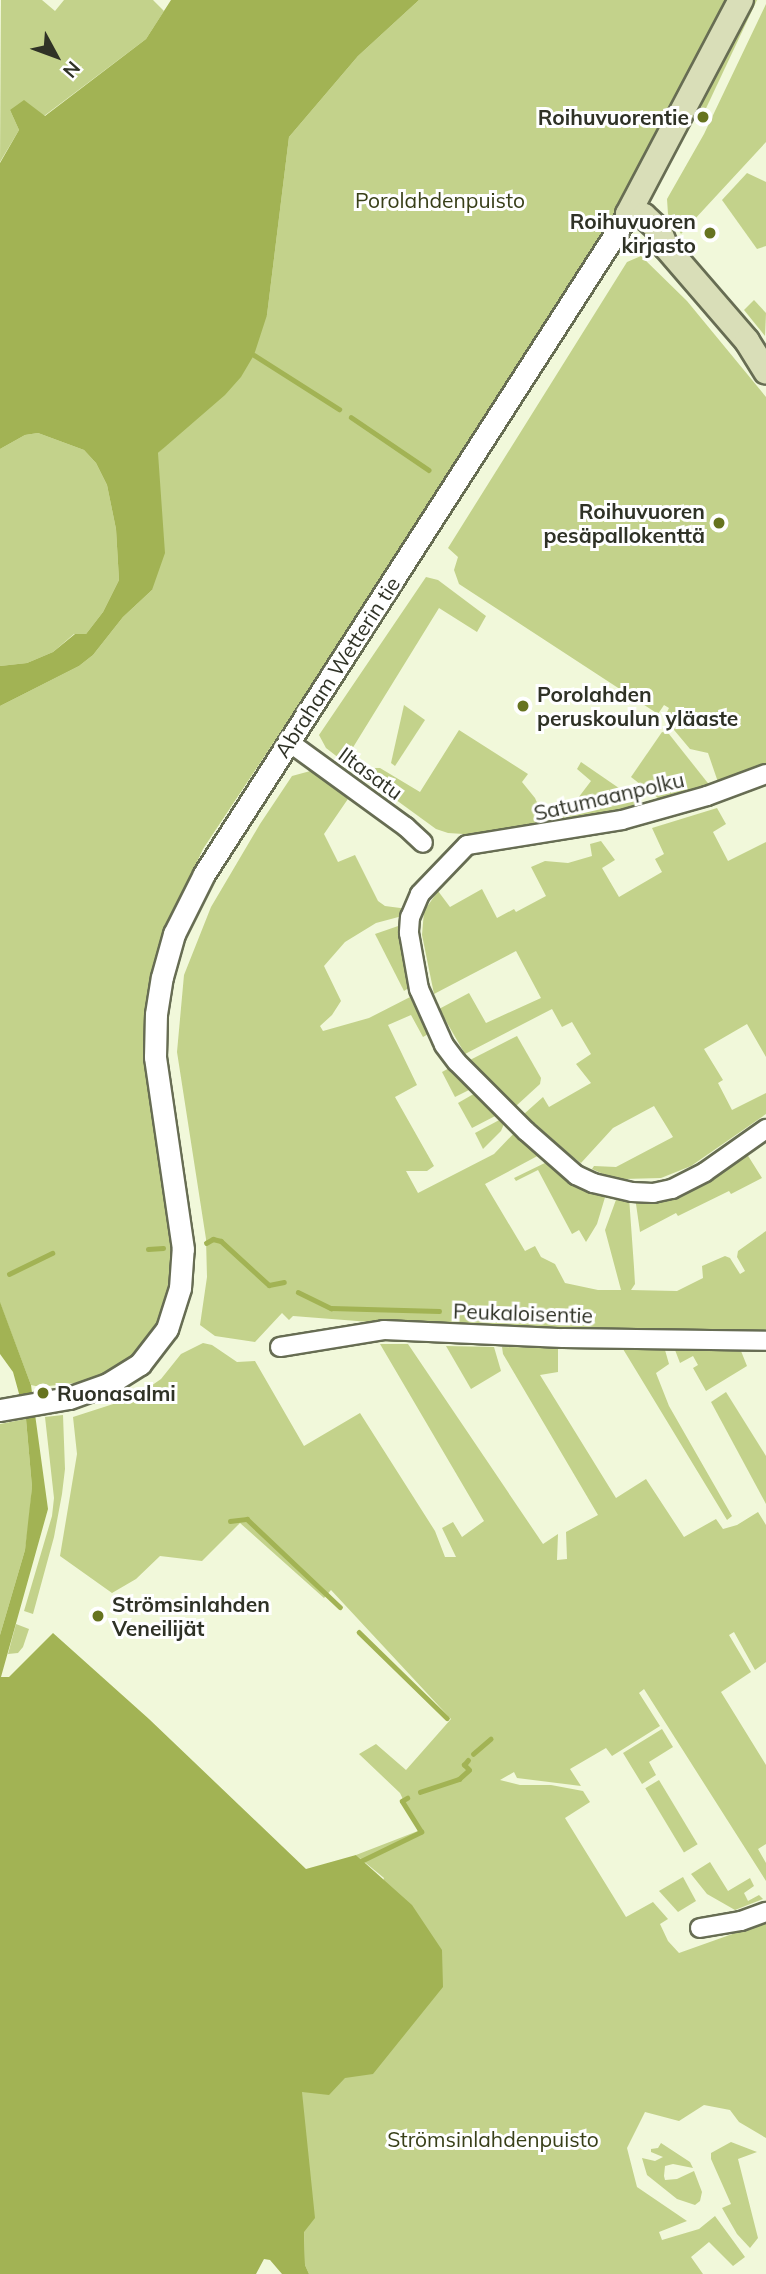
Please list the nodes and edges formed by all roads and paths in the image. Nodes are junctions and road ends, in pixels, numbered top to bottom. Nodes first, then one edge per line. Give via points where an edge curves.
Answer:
1 (741, 0) edge
2 (628, 214) junction
3 (757, 348) edge
4 (766, 372) edge
5 (289, 742) junction
6 (766, 774) edge
7 (423, 843) dead end
8 (766, 1129) edge
9 (766, 1341) edge
10 (280, 1347) dead end
11 (8, 1409) edge
12 (766, 1912) edge
13 (701, 1928) dead end

1 - 2 main road, Abraham Wetterin tie
2 - 3 main road via 635,229 666,247
2 - 5 street, Abraham Wetterin tie
3 - 4 main road
5 - 7 street, Iltasatu
5 - 11 street, Abraham Wetterin tie via 190,898 164,967 156,1014 156,1078 183,1269 174,1315 150,1353 124,1376 80,1395
6 - 8 street, Satumaanpolku via 707,796 590,828 471,844 420,894 410,916 419,989 435,1029 456,1061 576,1175 593,1183 653,1193 691,1180
9 - 10 street, Peukaloisentie via 384,1330
12 - 13 street

